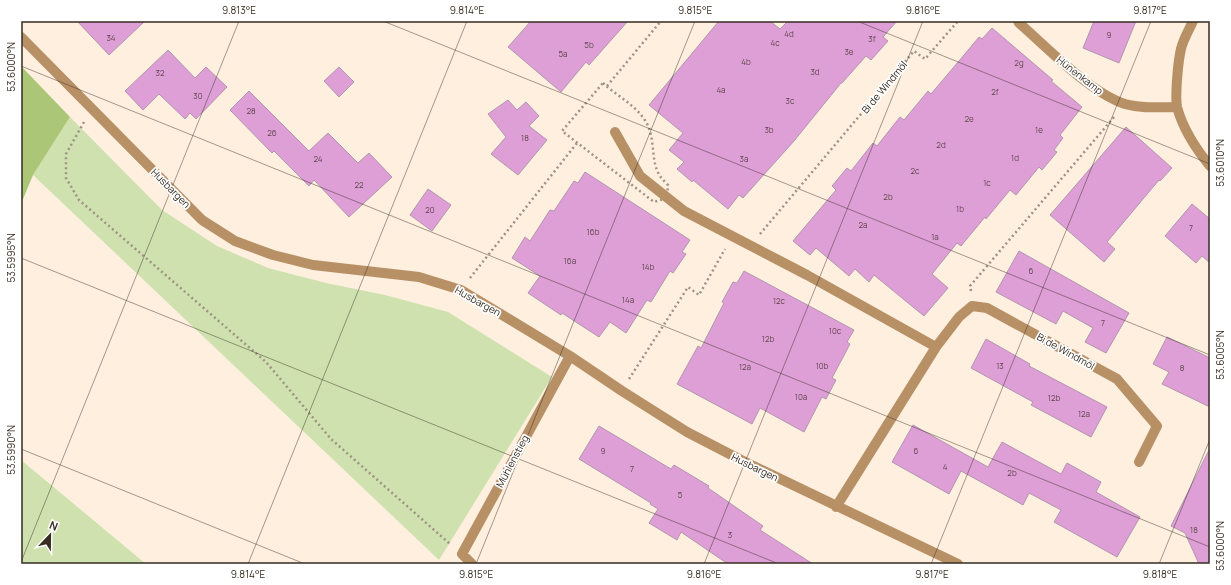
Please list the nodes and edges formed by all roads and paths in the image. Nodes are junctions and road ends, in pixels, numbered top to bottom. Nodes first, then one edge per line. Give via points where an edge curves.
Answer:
1 (661, 21) edge
2 (958, 21) edge
3 (1018, 21) edge
4 (1193, 21) edge
5 (21, 37) edge
6 (607, 86) junction
7 (1126, 104) junction
8 (1177, 107) junction
9 (92, 109) junction
10 (615, 132) dead end
11 (1210, 166) edge
12 (667, 198) junction
13 (732, 236) junction
14 (751, 245) junction
15 (461, 290) junction
16 (972, 306) junction
17 (936, 347) junction
18 (570, 356) junction
19 (622, 391) junction
20 (1139, 462) dead end
21 (836, 507) junction
22 (462, 554) junction
23 (472, 564) edge
24 (958, 564) edge

1 - 6 path
2 - 14 path, Bi de Windmöl via 925,58 914,51
3 - 7 street, Hünenkamp via 1095,88
4 - 8 street via 1181,49
5 - 9 street, Husbargen
6 - 12 path via 638,111 647,123 659,175 668,185
6 - 15 path via 603,83 562,131 577,143
7 - 8 street, Hünenkamp via 1147,108
7 - 16 path via 970,286
8 - 11 street via 1186,131
9 - 15 street, Husbargen via 202,220 235,241 273,255 313,265 419,277
9 - 22 path via 66,154 66,178 79,200 266,362 331,439
10 - 12 street via 640,176
12 - 13 street via 684,211
13 - 14 street
13 - 19 path via 699,295 688,287
14 - 17 street
15 - 18 street, Husbargen
16 - 17 street via 959,317
16 - 20 street, Bi de Windmöl via 987,308 1117,379 1157,426
17 - 21 street
18 - 19 street, Husbargen
18 - 22 street, Mühlenstieg
19 - 21 street, Husbargen via 687,432
21 - 24 street, Husbargen
22 - 23 street

